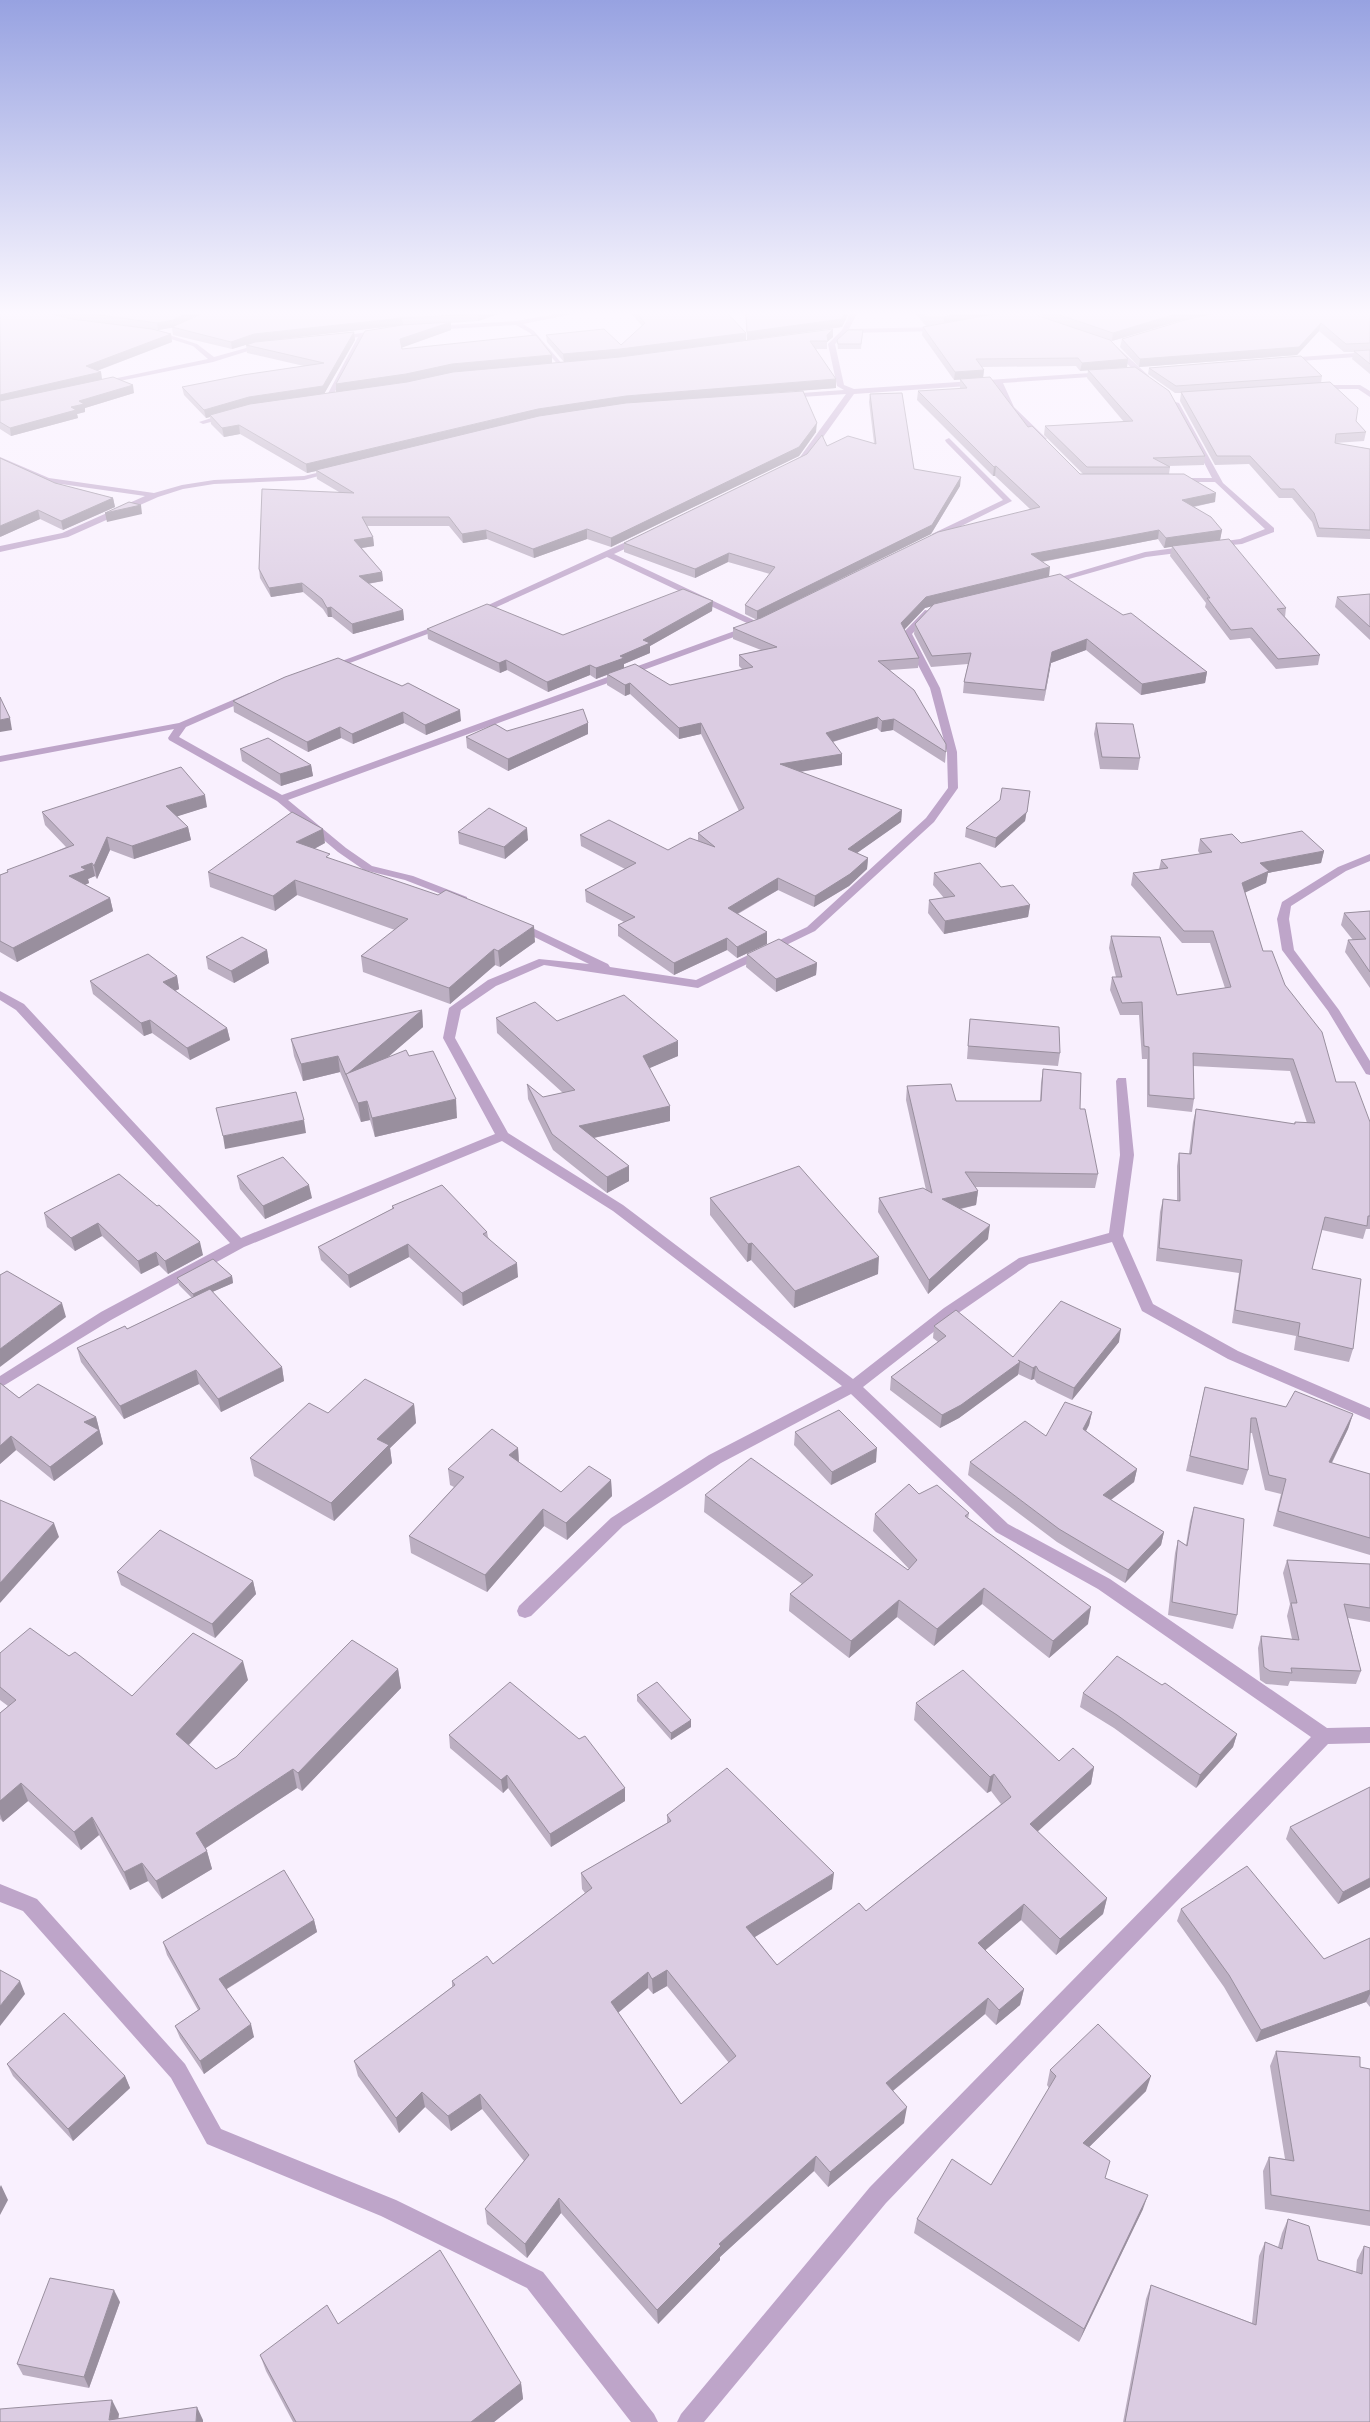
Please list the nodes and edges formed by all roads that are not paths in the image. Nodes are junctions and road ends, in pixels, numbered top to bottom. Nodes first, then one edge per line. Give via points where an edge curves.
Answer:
1 (827, 425) edge
2 (1028, 425) edge
3 (1187, 425) edge
4 (949, 440) dead end
5 (1051, 447) edge
6 (0, 458) edge
7 (788, 467) edge
8 (339, 470) edge
9 (1169, 480) edge
10 (1216, 480) junction
11 (155, 495) junction
12 (652, 533) edge
13 (930, 539) edge
14 (0, 549) edge
15 (608, 554) junction
16 (1035, 585) edge
17 (937, 609) edge
18 (316, 672) edge
19 (260, 692) edge
20 (182, 725) junction
21 (0, 759) edge
22 (281, 799) junction
23 (1370, 857) edge
24 (470, 902) edge
25 (505, 919) edge
26 (619, 974) junction
27 (0, 995) edge
28 (1370, 1070) edge
29 (1122, 1081) dead end
30 (503, 1136) junction
31 (1116, 1236) junction
32 (239, 1244) junction
33 (0, 1383) edge
34 (853, 1387) junction
35 (1370, 1414) edge
36 (525, 1612) dead end
37 (1370, 1735) edge
38 (1324, 1736) junction
39 (0, 1893) edge
40 (646, 2422) edge
41 (689, 2422) edge

1 - 7 street via 803,459
2 - 5 street
3 - 10 street
4 - 13 street via 1008,500
6 - 11 street via 47,480
8 - 11 street via 304,478 214,482
9 - 10 street
10 - 16 street via 1271,530 1242,541 1145,555
11 - 14 street via 65,535
12 - 15 street
15 - 18 street via 460,620
15 - 22 street via 761,623
17 - 26 street via 929,611 907,634 935,688 952,752 952,788 930,820 811,929 698,984
19 - 20 street
20 - 21 street
20 - 22 street via 173,738
22 - 24 street via 368,868 444,889
23 - 28 street via 1342,869 1286,904 1283,918 1288,950 1333,1010
25 - 26 street
26 - 30 street via 543,961 492,983 455,1008 449,1038
27 - 32 street via 20,1007
29 - 31 street via 1127,1154
30 - 32 street
30 - 34 street via 618,1208
31 - 34 street via 1024,1261 949,1312
31 - 35 street via 1147,1307 1233,1355
32 - 33 street via 106,1316
34 - 36 street via 715,1459 617,1522
34 - 38 street via 1002,1528 1104,1584
37 - 38 street
38 - 41 street via 878,2195
39 - 40 street via 30,1905 178,2071 214,2137 388,2208 535,2280

